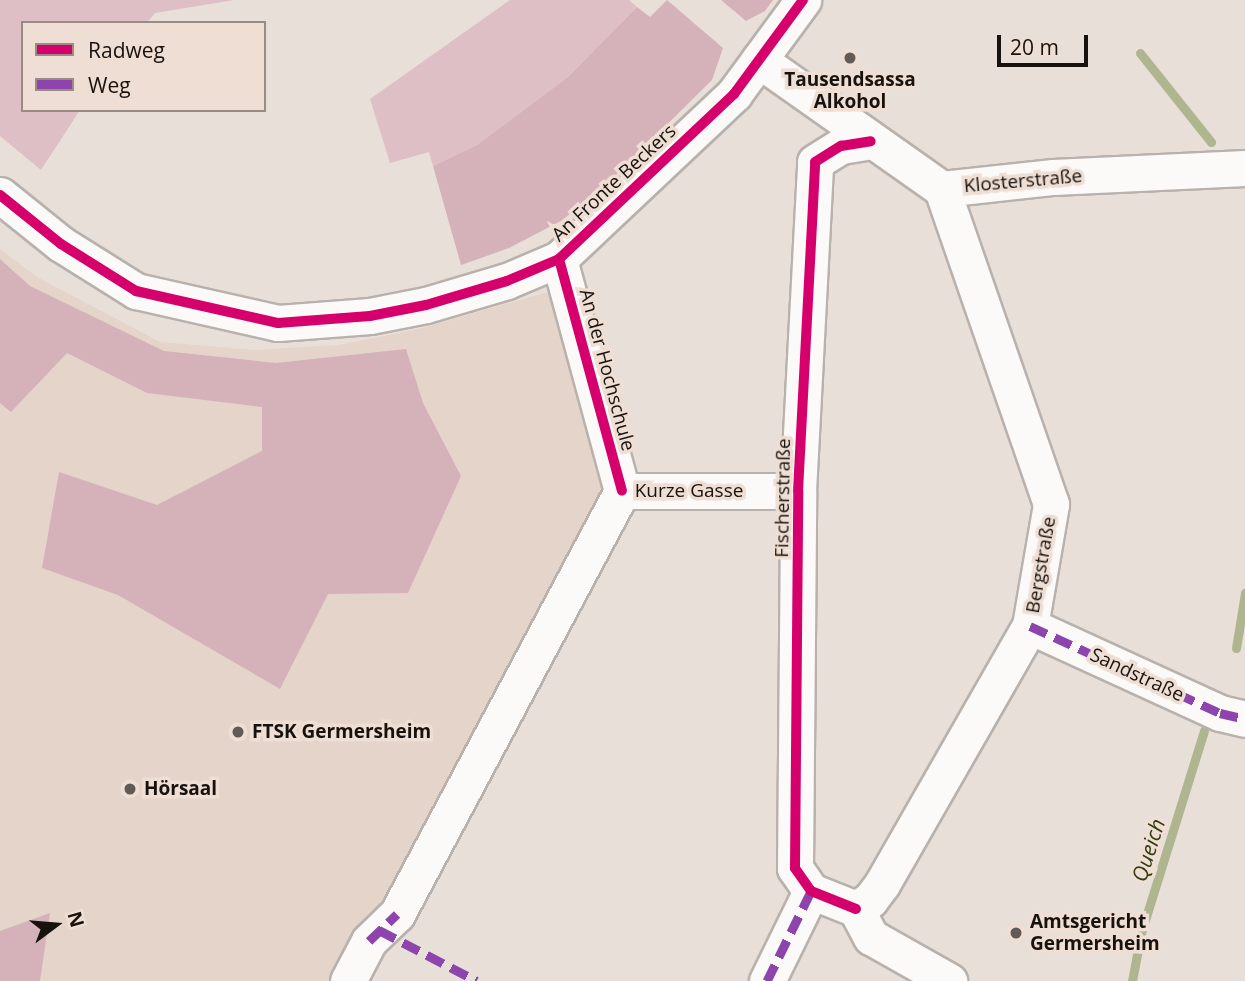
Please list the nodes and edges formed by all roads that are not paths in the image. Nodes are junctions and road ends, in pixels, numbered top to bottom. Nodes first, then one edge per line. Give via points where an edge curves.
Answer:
1 (803, 0) edge
2 (759, 60) junction
3 (871, 141) junction
4 (1245, 168) edge
5 (942, 189) junction
6 (0, 195) edge
7 (559, 258) junction
8 (622, 491) junction
9 (798, 491) junction
10 (1030, 626) junction
11 (1245, 719) edge
12 (811, 891) junction
13 (856, 909) junction
14 (348, 981) edge
15 (767, 981) edge
16 (949, 981) edge

1 - 2 street, An Fronte Beckers
2 - 3 street, Klosterstraße
2 - 7 street, An Fronte Beckers via 734,94
3 - 5 street, Klosterstraße
3 - 9 street, Fischerstraße via 841,146 815,162
4 - 5 street, Klosterstraße via 1053,177
5 - 10 street, Bergstraße via 1051,504
6 - 7 street, An Fronte Beckers via 61,244 136,291 278,323 370,316 426,305 507,281
7 - 8 street, An der Hochschule
8 - 9 street, Kurze Gasse
8 - 14 street via 397,914 369,941
9 - 12 street, Fischerstraße via 796,868
10 - 11 street, Sandstraße via 1220,713
10 - 13 street, Bergstraße via 882,884
12 - 13 street
12 - 15 street
13 - 16 street via 871,937

